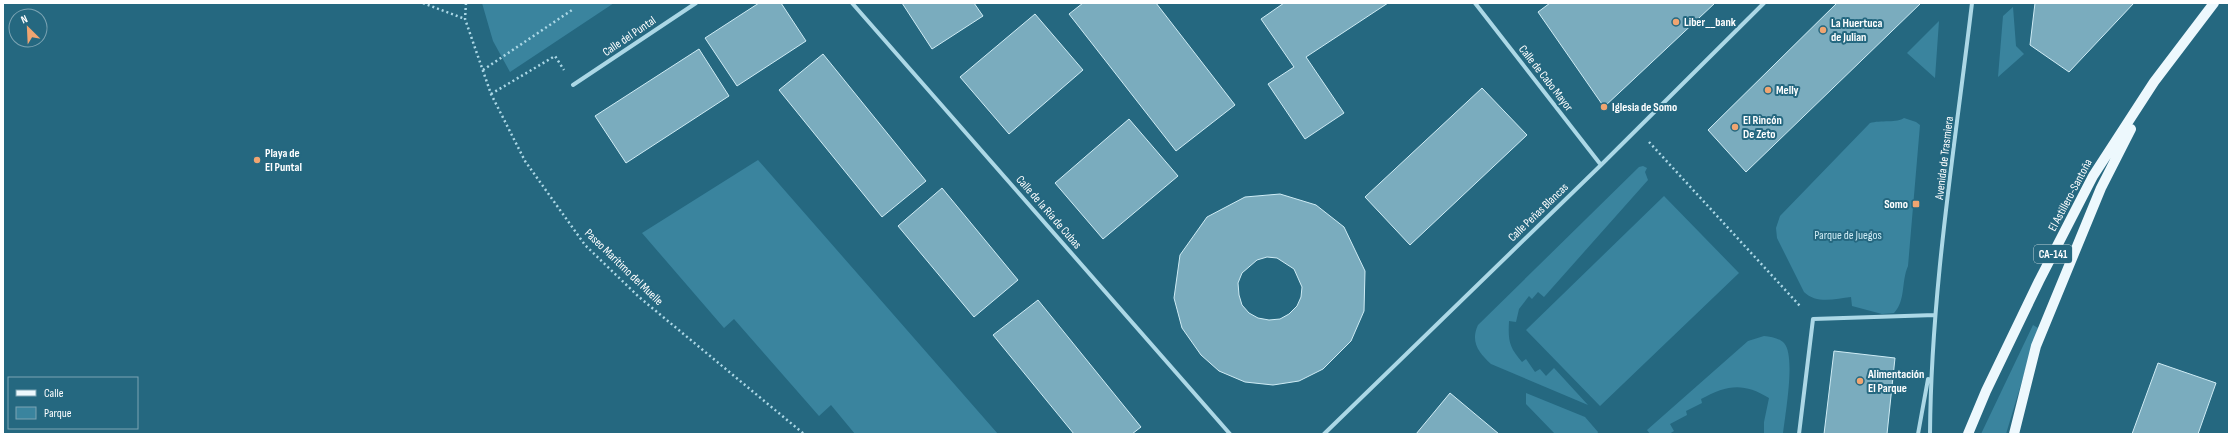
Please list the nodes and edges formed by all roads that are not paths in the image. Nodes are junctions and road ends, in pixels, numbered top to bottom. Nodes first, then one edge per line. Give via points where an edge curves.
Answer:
1 (696, 3) edge
2 (852, 3) edge
3 (1475, 3) edge
4 (1764, 3) edge
5 (1972, 3) edge
6 (2214, 3) edge
7 (2154, 82) junction
8 (573, 85) road end
9 (1601, 165) junction
10 (1935, 315) junction
11 (1930, 367) junction
12 (1230, 434) edge
13 (1324, 434) edge
14 (1799, 434) edge
15 (1918, 434) edge
16 (1930, 434) edge
17 (1968, 434) edge
18 (2014, 434) edge

1 - 8 street, Calle del Puntal
2 - 12 street, Calle de la Ría de Cubas
3 - 9 street, Calle de Cabo Mayor
4 - 9 street, Calle Peñas Blancas
5 - 10 street, Avenida de Trasmiera
6 - 7 main road, El Astillero-Santoña / CA-141
7 - 17 main road, El Astillero-Santoña / CA-141 via 2094,176 2029,302
7 - 18 main road, El Astillero-Santoña / CA-141 via 2101,188 2067,268 2036,346
9 - 13 street, Calle Peñas Blancas
10 - 11 street, Avenida de Trasmiera
10 - 14 street via 1813,319
11 - 15 street, Avenida de Trasmiera
11 - 16 street, Avenida de Trasmiera

